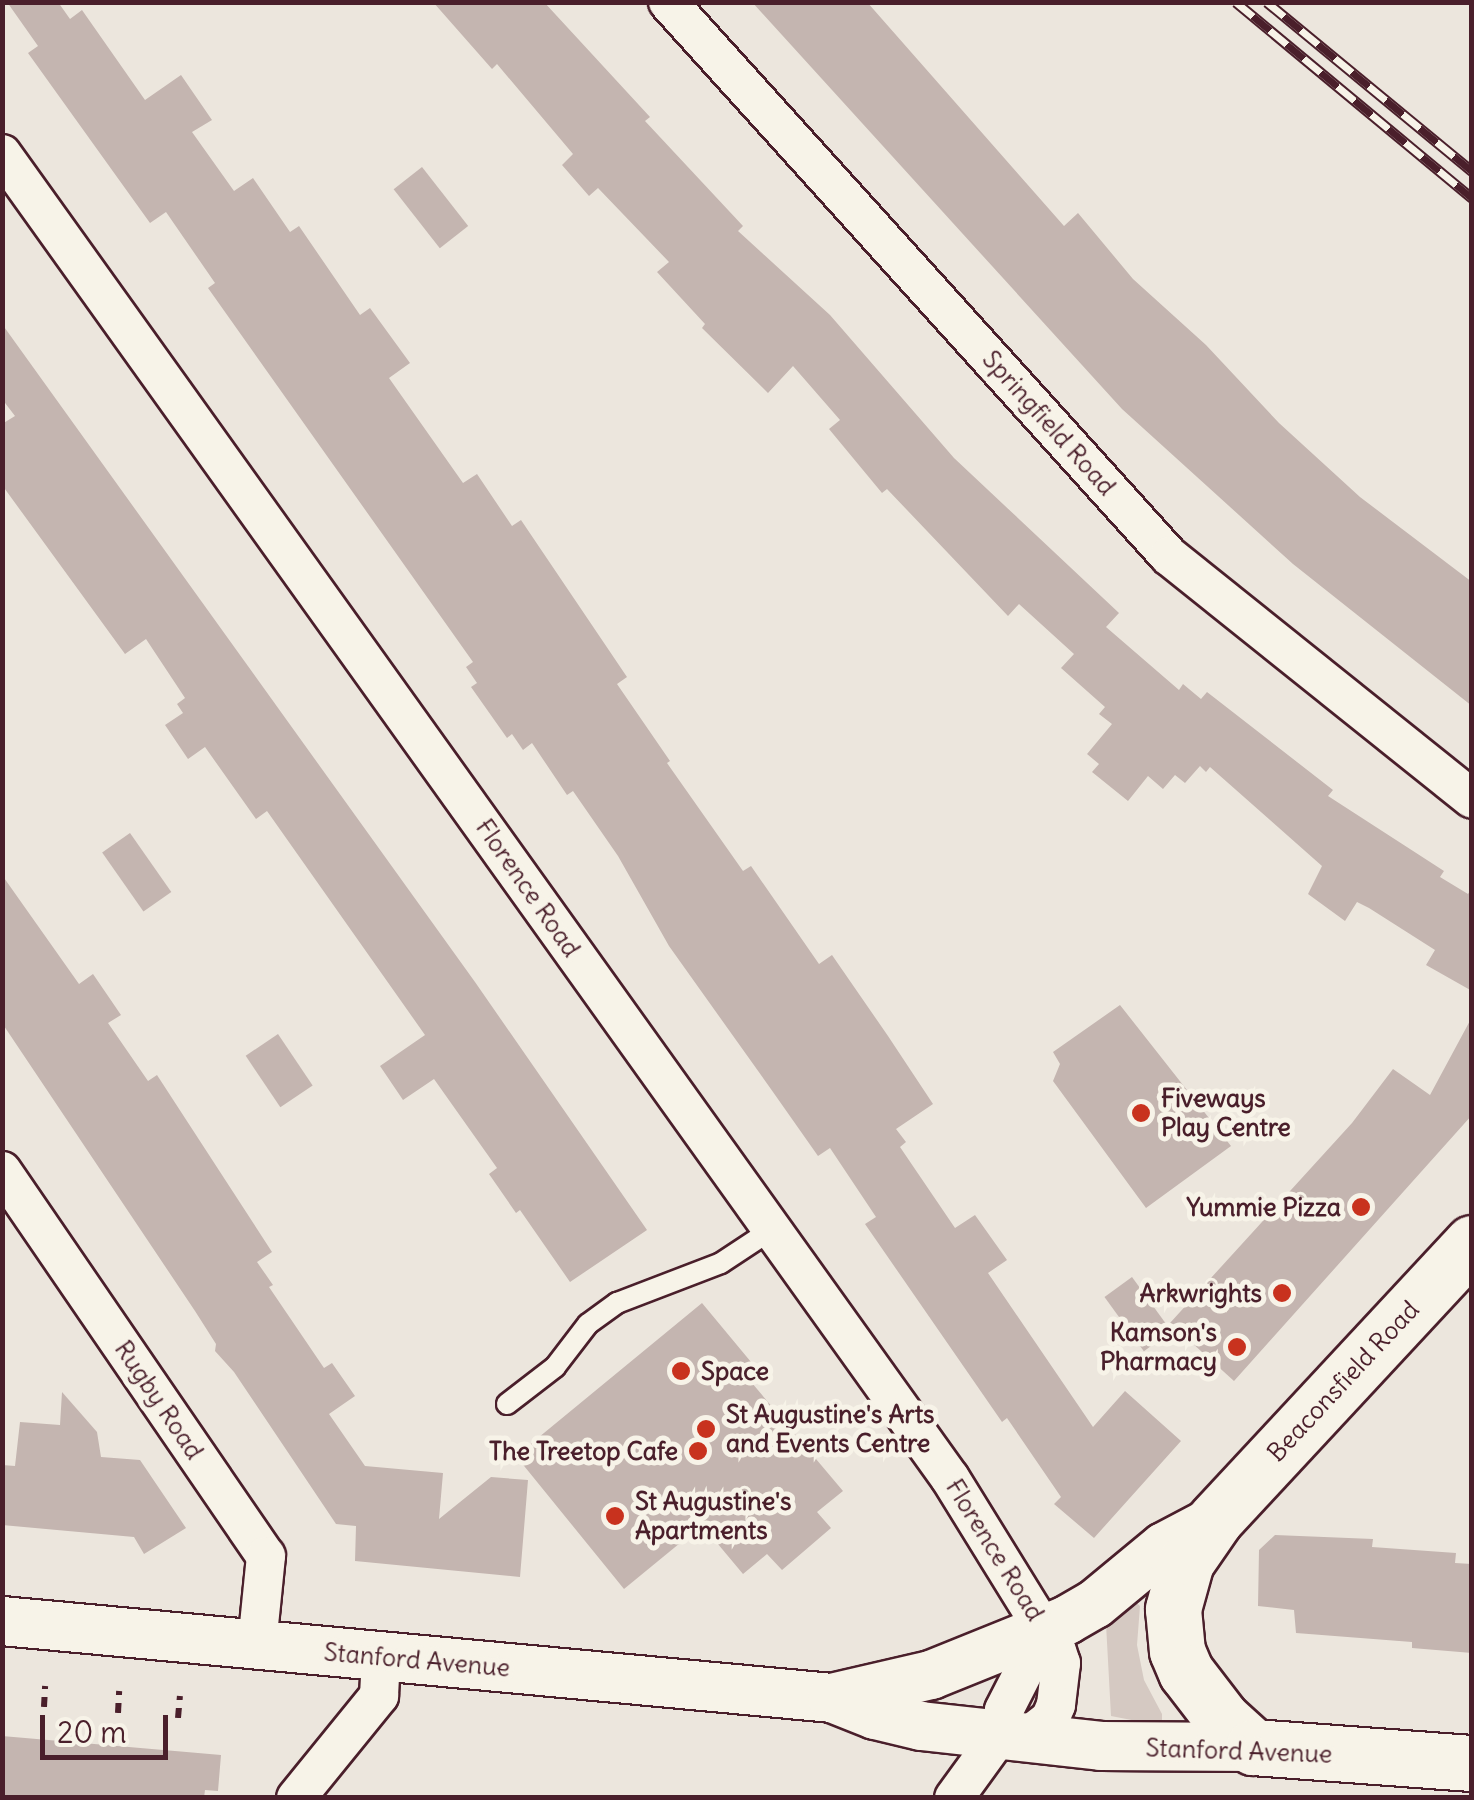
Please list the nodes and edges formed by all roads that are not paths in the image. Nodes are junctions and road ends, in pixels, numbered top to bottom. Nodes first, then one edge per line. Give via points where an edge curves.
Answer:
1 (668, 2) edge
2 (2, 154) edge
3 (1472, 799) edge
4 (2, 1171) edge
5 (774, 1228) junction
6 (1472, 1243) edge
7 (508, 1404) dead end
8 (1215, 1520) junction
9 (2, 1621) edge
10 (1045, 1630) junction
11 (256, 1644) junction
12 (382, 1657) junction
13 (832, 1698) junction
14 (1013, 1737) junction
15 (1253, 1748) junction
16 (1472, 1763) edge
17 (296, 1798) edge
18 (954, 1798) edge

1 - 3 street, Springfield Road via 1169,556
2 - 5 street, Florence Road
4 - 11 street, Rugby Road via 266,1556
5 - 7 lane via 721,1262 603,1312 563,1360
5 - 10 street, Florence Road via 950,1478
6 - 8 highway, Beaconsfield Road
8 - 10 street, Beaconsfield Road via 1164,1547 1095,1604
8 - 15 highway, Beaconsfield Road via 1186,1562 1173,1629 1186,1672
9 - 11 street, Stanford Avenue
10 - 13 street, Stanford Avenue via 930,1675
10 - 14 street, Florence Road via 1061,1663 1056,1706 1050,1719
11 - 12 street, Stanford Avenue
12 - 13 street, Stanford Avenue
12 - 17 street via 379,1696
13 - 14 street, Stanford Avenue via 921,1726
14 - 15 street, Stanford Avenue
14 - 18 street, Florence Road
15 - 16 highway, Stanford Avenue

